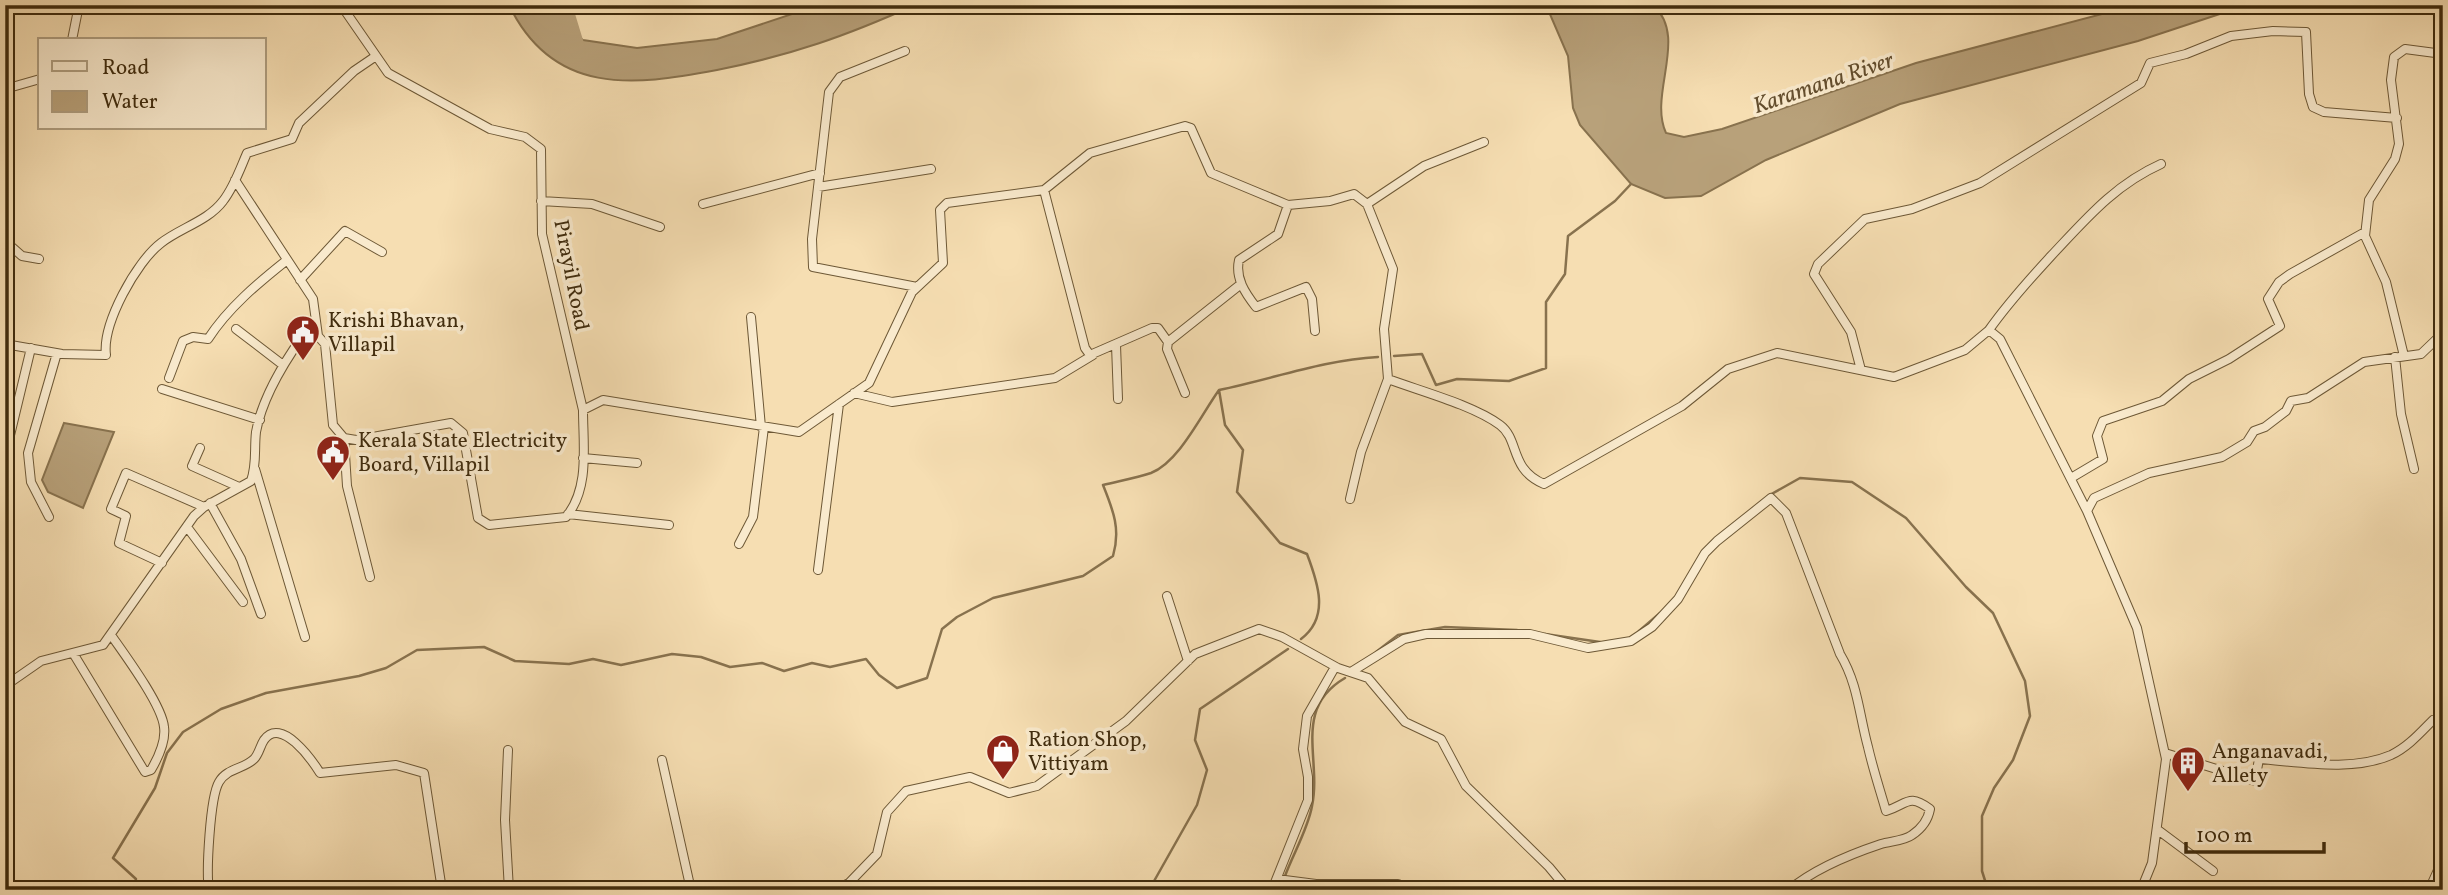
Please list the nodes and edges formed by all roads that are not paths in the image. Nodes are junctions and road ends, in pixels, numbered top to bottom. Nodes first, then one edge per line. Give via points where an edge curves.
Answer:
1 (79, 5) edge
2 (341, 5) edge
3 (72, 38) edge
4 (905, 51) dead end
5 (2443, 54) edge
6 (376, 56) junction
7 (38, 80) edge
8 (5, 89) edge
9 (2398, 118) junction
10 (1484, 142) dead end
11 (2161, 164) dead end
12 (931, 169) dead end
13 (820, 173) junction
14 (235, 180) junction
15 (818, 187) junction
16 (1044, 190) junction
17 (541, 201) junction
18 (703, 204) dead end
19 (1367, 204) junction
20 (1288, 205) junction
21 (660, 227) dead end
22 (2365, 232) junction
23 (5, 241) edge
24 (382, 252) dead end
25 (39, 259) dead end
26 (287, 260) junction
27 (300, 280) junction
28 (1241, 284) junction
29 (917, 287) junction
30 (751, 317) dead end
31 (236, 330) dead end
32 (1989, 330) junction
33 (1315, 331) dead end
34 (2443, 333) edge
35 (318, 336) junction
36 (1168, 342) junction
37 (5, 344) edge
38 (1116, 345) junction
39 (31, 348) junction
40 (57, 353) junction
41 (1094, 354) junction
42 (2399, 357) junction
43 (283, 365) junction
44 (1861, 370) junction
45 (169, 377) dead end
46 (1388, 379) junction
47 (162, 389) dead end
48 (854, 393) junction
49 (1185, 393) dead end
50 (1118, 400) dead end
51 (839, 404) junction
52 (583, 410) junction
53 (260, 420) junction
54 (762, 427) junction
55 (7, 438) edge
56 (344, 438) junction
57 (200, 448) dead end
58 (5, 456) edge
59 (583, 458) junction
60 (637, 464) dead end
61 (255, 469) junction
62 (2414, 469) dead end
63 (2071, 478) junction
64 (239, 487) junction
65 (1350, 499) dead end
66 (207, 505) junction
67 (2087, 510) junction
68 (568, 514) junction
69 (49, 517) dead end
70 (669, 525) dead end
71 (187, 527) junction
72 (739, 544) dead end
73 (162, 563) junction
74 (818, 570) dead end
75 (370, 577) dead end
76 (1167, 596) dead end
77 (243, 602) dead end
78 (261, 614) dead end
79 (111, 635) junction
80 (305, 637) dead end
81 (73, 653) junction
82 (1188, 662) junction
83 (1335, 667) junction
84 (1351, 672) junction
85 (5, 686) edge
86 (2433, 720) dead end
87 (508, 750) dead end
88 (2165, 752) junction
89 (662, 760) dead end
90 (2158, 830) junction
91 (2443, 859) edge
92 (2214, 871) dead end
93 (1277, 879) junction
94 (209, 890) edge
95 (442, 890) edge
96 (509, 890) edge
97 (691, 890) edge
98 (834, 890) edge
99 (1272, 890) edge
100 (1410, 890) edge
101 (1568, 890) edge
102 (1789, 890) edge
103 (2141, 890) edge
104 (2429, 890) edge

1 - 3 street
2 - 6 street, Pirayil Road
4 - 13 street via 840,77 829,92
5 - 9 street via 2405,49 2394,57 2391,80
6 - 14 street via 299,123 292,139 247,153
6 - 17 street, Pirayil Road via 388,73 490,129 524,137 541,149
7 - 8 street
9 - 22 street via 2395,159 2370,200
9 - 44 street via 2324,113 2313,107 2306,32 2231,36 2150,63 2141,83 2012,164 1980,183 1912,209 1865,219 1818,264 1814,274 1851,332
10 - 19 street via 1424,166
11 - 32 street via 2107,196 2016,292
12 - 15 street
13 - 15 street
13 - 18 street
14 - 26 street
14 - 40 street via 222,203 162,242 146,258 121,300 104,342 106,355
15 - 29 street via 813,267
16 - 20 street via 1090,153 1185,126 1191,128 1211,173
16 - 29 street via 947,203 940,210 943,262
16 - 41 street via 1085,348
17 - 21 street via 592,204
17 - 52 street, Pirayil Road via 542,234
19 - 20 street via 1354,194
19 - 46 street via 1393,269 1384,330
20 - 28 street via 1278,234 1239,260 1236,271
22 - 42 street via 2386,282
22 - 63 street via 2279,282 2268,299 2280,326 2189,379 2162,401 2103,421 2096,436 2103,459
23 - 25 street via 22,256
24 - 27 street via 345,231
26 - 27 street
26 - 45 street via 250,290 208,340 193,337 183,341
27 - 35 street via 313,299
28 - 33 street via 1256,307 1306,287
28 - 36 street
29 - 48 street via 869,383
30 - 54 street
31 - 43 street
32 - 44 street via 1965,349 1894,377
32 - 63 street via 2000,339
34 - 42 street via 2421,354
35 - 43 street via 302,337
35 - 56 street via 325,344 333,425
36 - 38 street via 1158,328 1152,328
36 - 49 street
37 - 39 street
38 - 41 street
38 - 50 street
39 - 40 street
39 - 55 street
40 - 69 street via 27,453 31,482
41 - 48 street via 1055,378 892,402
42 - 62 street via 2401,415
42 - 67 street via 2364,362 2308,398 2291,401 2286,411 2222,457 2149,473 2094,498
43 - 53 street
44 - 46 street via 1777,353 1728,369 1682,406 1544,484 1527,477 1502,426
46 - 65 street via 1361,452
47 - 53 street
48 - 51 street
51 - 54 street via 799,432
51 - 74 street
52 - 54 street via 603,400
52 - 59 street, Pirayil Road
53 - 61 street
54 - 72 street via 753,517
55 - 58 street
56 - 68 street via 356,440 451,423 463,433 478,518 489,525
56 - 75 street via 347,486
57 - 64 street via 192,466
59 - 60 street
59 - 68 street, Pirayil Road via 584,475 575,507
61 - 64 street via 251,481
61 - 80 street
63 - 67 street
64 - 66 street
66 - 71 street
66 - 73 street via 126,473 111,509 126,516 119,543
66 - 78 street via 241,559
67 - 88 street via 2137,628
68 - 70 street
71 - 73 street
71 - 77 street
73 - 79 street
76 - 82 street
79 - 81 street via 103,645
79 - 81 street via 144,685 164,727 151,770 145,772
81 - 85 street via 41,661
82 - 83 street via 1195,654 1259,629
82 - 98 street via 1126,721 1037,786 1009,793 970,777 906,791 887,812 877,855 849,883
83 - 84 street
83 - 93 street via 1307,716 1303,749 1308,800
84 - 101 street via 1368,677 1405,722 1441,740 1466,786
84 - 102 street via 1404,639 1426,634 1530,634 1588,648 1631,640 1678,599 1705,552 1771,498 1786,513 1851,672 1886,810 1911,799 1930,809 1929,818 1911,837 1837,863
86 - 88 street via 2411,743 2391,755 2341,763 2259,759 2255,781
87 - 96 street
88 - 90 street
89 - 97 street
90 - 92 street
90 - 103 street
91 - 104 street
93 - 99 street
93 - 100 street via 1398,884
94 - 95 street via 218,783 253,760 265,739 277,733 305,750 320,773 396,765 425,773

